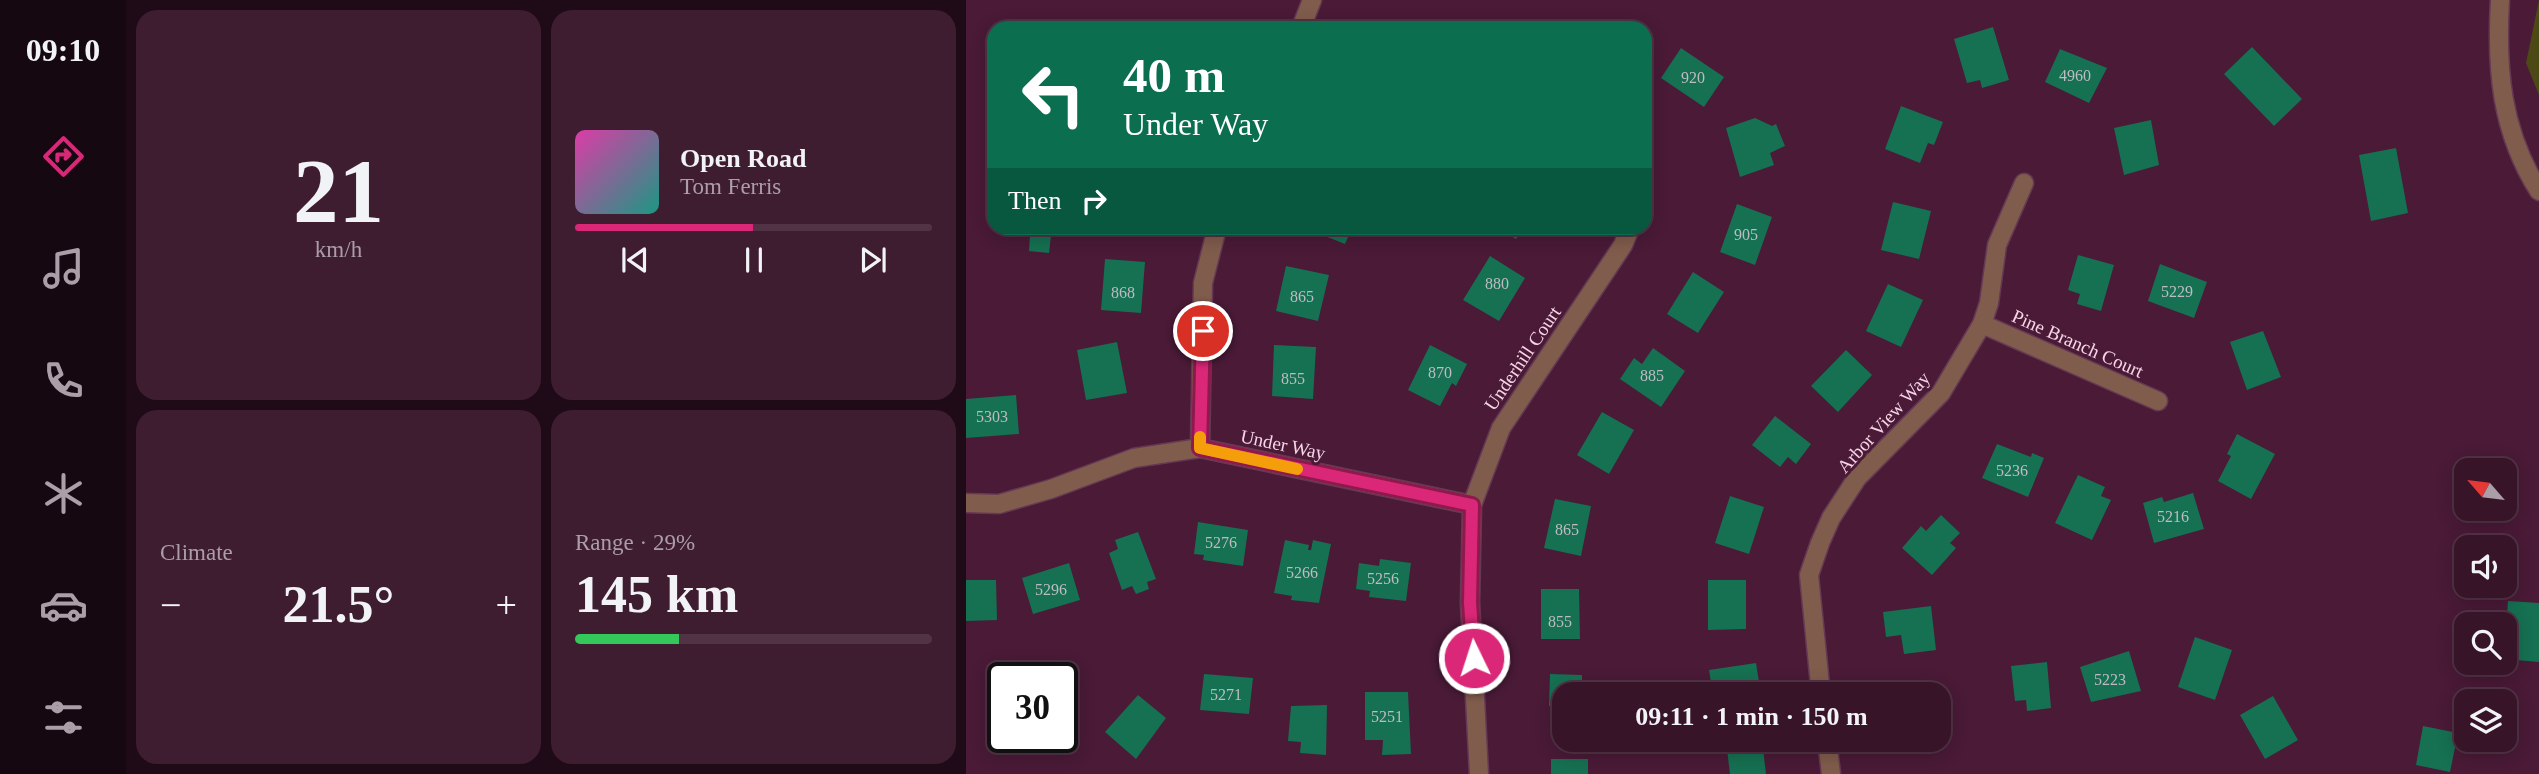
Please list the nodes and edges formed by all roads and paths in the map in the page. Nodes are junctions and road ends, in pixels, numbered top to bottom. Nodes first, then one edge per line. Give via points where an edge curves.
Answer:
1 (1312, 0) edge
2 (2500, 0) edge
3 (1304, 21) edge
4 (2024, 183) dead end
5 (2539, 191) edge
6 (1215, 235) edge
7 (1627, 235) edge
8 (1982, 324) junction
9 (2158, 401) dead end
10 (1200, 448) junction
11 (966, 503) edge
12 (1472, 505) junction
13 (1820, 682) edge
14 (1828, 752) edge
15 (1479, 774) edge
16 (1831, 774) edge

1 - 3 street
2 - 5 street via 2497,54 2503,100 2525,169
4 - 8 street, Arbor View Way via 1997,246
6 - 10 street via 1203,283
7 - 12 street, Underhill Court via 1500,428
8 - 9 street, Pine Branch Court
8 - 13 street, Arbor View Way via 1941,393 1857,478 1831,517 1809,575
10 - 11 street, Under Way via 1134,458 999,503
10 - 12 street, Under Way
12 - 15 street, Underhill Court via 1470,603
14 - 16 street

